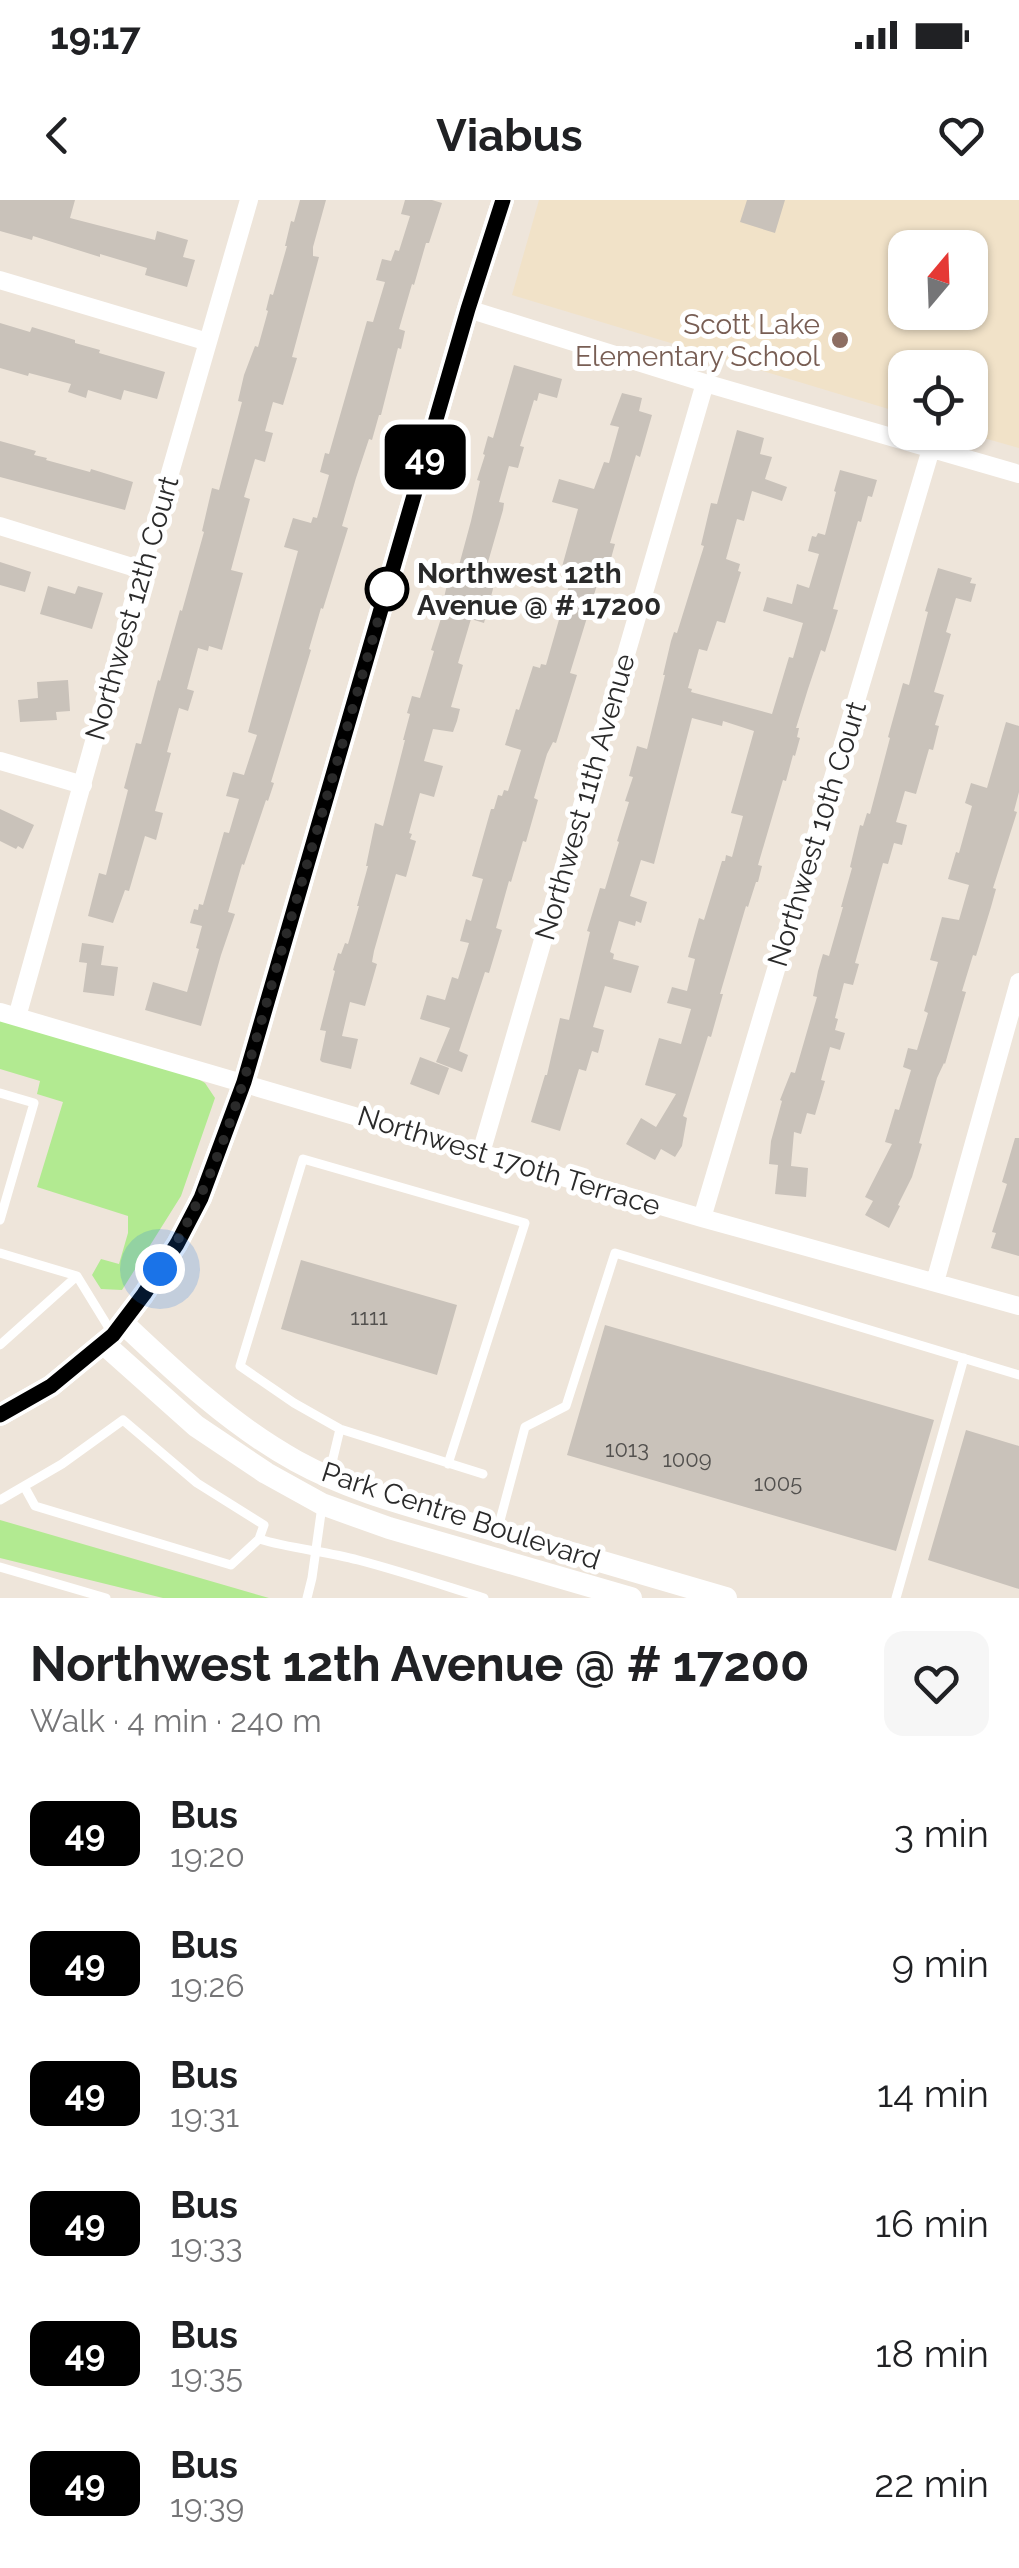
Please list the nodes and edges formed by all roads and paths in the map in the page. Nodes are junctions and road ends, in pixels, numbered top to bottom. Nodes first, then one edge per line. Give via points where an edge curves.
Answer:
1 (249, 200) edge
2 (503, 200) edge
3 (0, 280) edge
4 (468, 309) junction
5 (208, 342) junction
6 (706, 383) junction
7 (888, 436) edge
8 (932, 450) edge
9 (935, 450) edge
10 (1019, 474) edge
11 (0, 526) edge
12 (142, 570) junction
13 (0, 761) edge
14 (82, 785) junction
15 (1019, 982) edge
16 (8, 1014) edge
17 (244, 1082) junction
18 (0, 1093) edge
19 (481, 1153) junction
20 (702, 1218) junction
21 (0, 1220) edge
22 (0, 1253) edge
23 (77, 1276) junction
24 (935, 1282) junction
25 (1019, 1306) edge
26 (113, 1334) junction
27 (0, 1346) edge
28 (964, 1358) junction
29 (1019, 1375) edge
30 (0, 1415) edge
31 (340, 1429) junction
32 (448, 1464) junction
33 (483, 1474) dead end
34 (328, 1478) junction
35 (24, 1486) junction
36 (0, 1500) edge
37 (322, 1504) junction
38 (498, 1531) junction
39 (259, 1539) junction
40 (316, 1550) junction
41 (490, 1557) junction
42 (0, 1567) edge
43 (106, 1598) edge
44 (306, 1598) edge
45 (484, 1598) edge
46 (631, 1598) edge
47 (726, 1598) edge
48 (896, 1598) edge

1 - 5 street, Northwest 12th Court
2 - 4 street
3 - 5 street
4 - 6 street
4 - 17 street
5 - 12 street, Northwest 12th Court
6 - 7 street
6 - 19 street, Northwest 11th Avenue
8 - 20 street, Northwest 10th Court
9 - 10 street
11 - 12 street
12 - 14 street, Northwest 12th Court
13 - 14 street
14 - 16 street, Northwest 12th Court
15 - 24 street
16 - 17 street, Northwest 170th Terrace
17 - 19 street, Northwest 170th Terrace
17 - 26 street via 201,1198
18 - 21 lane via 34,1103
19 - 20 street, Northwest 170th Terrace
20 - 24 street, Northwest 170th Terrace
22 - 23 lane
23 - 26 lane
23 - 27 lane
24 - 25 street, Northwest 170th Terrace
26 - 30 street via 51,1386
26 - 34 street, Park Centre Boulevard
26 - 37 street, Park Centre Boulevard via 196,1426
28 - 29 lane
28 - 38 lane via 615,1253 566,1406 525,1427
28 - 48 lane
31 - 32 lane
31 - 32 lane via 240,1366 303,1159 525,1223
31 - 34 lane
32 - 33 lane
34 - 37 street
34 - 38 street, Park Centre Boulevard
35 - 36 lane
35 - 39 lane via 35,1506 231,1564
35 - 39 lane via 124,1420 197,1483 264,1526
37 - 40 lane
37 - 41 street, Park Centre Boulevard
38 - 41 street
38 - 47 street, Park Centre Boulevard
39 - 40 lane
40 - 44 lane
40 - 45 lane
41 - 46 street, Park Centre Boulevard
42 - 43 lane

